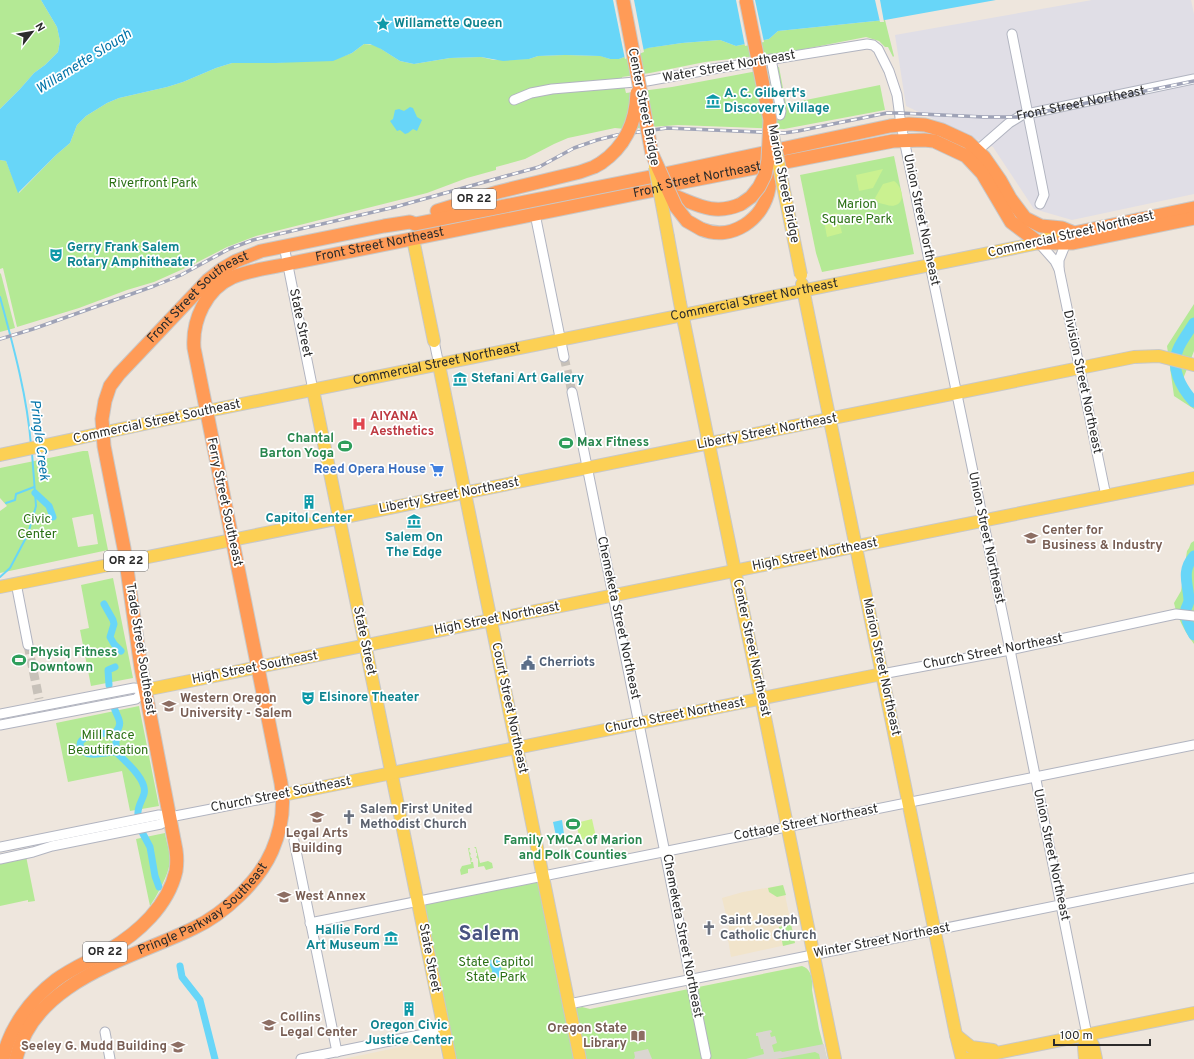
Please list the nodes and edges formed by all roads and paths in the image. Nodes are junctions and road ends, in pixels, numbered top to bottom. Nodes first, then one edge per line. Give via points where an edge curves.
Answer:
1 (622, 0) edge
2 (746, 0) edge
3 (1012, 34) dead end
4 (873, 45) joint
5 (771, 59) junction
6 (637, 73) junction
7 (1194, 79) edge
8 (514, 100) dead end
9 (1028, 114) junction
10 (775, 117) junction
11 (901, 125) junction
12 (904, 140) junction
13 (978, 150) junction
14 (957, 151) junction
15 (652, 154) junction
16 (768, 166) junction
17 (655, 190) junction
18 (1040, 204) dead end
19 (1194, 208) edge
20 (535, 214) junction
21 (1194, 218) edge
22 (410, 222) junction
23 (668, 237) joint
24 (1070, 238) junction
25 (413, 239) junction
26 (1039, 243) junction
27 (284, 246) junction
28 (288, 264) junction
29 (930, 265) junction
30 (1058, 269) junction
31 (801, 275) joint
32 (804, 291) junction
33 (678, 316) junction
34 (434, 341) joint
35 (563, 349) junction
36 (1192, 364) edge
37 (439, 365) junction
38 (124, 368) joint
39 (1079, 369) junction
40 (313, 390) junction
41 (572, 392) tunnel mouth
42 (956, 393) junction
43 (206, 412) junction
44 (830, 419) junction
45 (102, 426) junction
46 (709, 443) junction
47 (0, 455) edge
48 (587, 468) junction
49 (1194, 478) edge
50 (465, 493) junction
51 (1106, 496) junction
52 (339, 518) junction
53 (982, 521) junction
54 (232, 540) junction
55 (856, 546) junction
56 (126, 561) junction
57 (735, 571) junction
58 (20, 582) junction
59 (0, 587) edge
60 (486, 596) junction
61 (613, 596) junction
62 (1194, 616) edge
63 (491, 620) junction
64 (478, 623) junction
65 (28, 645) tunnel mouth
66 (365, 646) junction
67 (1010, 650) junction
68 (258, 667) junction
69 (882, 674) junction
70 (145, 690) junction
71 (761, 698) junction
72 (0, 714) edge
73 (639, 723) junction
74 (0, 725) edge
75 (1194, 745) edge
76 (517, 748) junction
77 (391, 773) junction
78 (1034, 777) junction
79 (283, 795) junction
80 (908, 802) junction
81 (170, 818) junction
82 (787, 827) junction
83 (294, 841) dead end
84 (0, 847) edge
85 (665, 851) junction
86 (0, 858) edge
87 (543, 876) junction
88 (1194, 878) edge
89 (418, 902) junction
90 (1061, 905) junction
91 (310, 923) junction
92 (934, 930) junction
93 (813, 955) junction
94 (690, 980) junction
95 (569, 1004) junction
96 (1194, 1013) edge
97 (444, 1030) junction
98 (105, 1032) dead end
99 (956, 1035) junction
100 (1087, 1035) junction
101 (1008, 1051) junction
102 (337, 1052) junction
103 (706, 1056) dead end
104 (3, 1059) edge
105 (16, 1059) edge
106 (110, 1059) edge
107 (300, 1059) edge
108 (450, 1059) edge
109 (580, 1059) edge
110 (835, 1059) edge
111 (962, 1059) edge
112 (967, 1059) edge
113 (1085, 1059) edge
114 (1096, 1059) edge

1 - 6 highway, Center Street Bridge / OR 22
2 - 10 highway, Marion Street Bridge / OR 22, bridge
3 - 9 street
4 - 5 street, Water Street Northeast
4 - 11 street, Union Street Northeast via 878,49 894,86
5 - 8 street, Water Street Northeast via 647,81 552,89 527,94
5 - 10 street via 781,111
6 - 15 highway, Center Street Bridge, bridge
6 - 22 highway, OR 22, bridge via 631,129 615,151 601,163 580,172 498,192 415,217
7 - 9 street, Front Street Northeast
9 - 13 street, Front Street Northeast via 1008,123
9 - 18 street via 1044,195
10 - 17 highway, OR 22, bridge via 765,175 756,192 748,200 725,210 708,209
10 - 31 main road, Marion Street Bridge, bridge
11 - 12 street, Union Street Northeast
11 - 13 highway, Front Street Northeast via 925,125 942,130 957,136
11 - 22 highway, Front Street Northeast via 416,224
12 - 14 highway, Front Street Northeast via 934,141
12 - 16 highway, Front Street Northeast
12 - 29 street, Union Street Northeast
13 - 14 highway
13 - 24 highway, Front Street Northeast via 1026,218 1041,226 1062,228
14 - 26 highway, Front Street Northeast via 966,156 982,173 1011,222
15 - 16 highway, bridge via 676,207 687,221 711,233 739,229 759,212 766,197
15 - 23 main road, Center Street Bridge, bridge
16 - 17 highway, Front Street Northeast
17 - 20 highway, Front Street Northeast / OR 22
19 - 24 highway, Commercial Street Northeast
20 - 25 highway, Front Street Northeast / OR 22
20 - 35 street
21 - 24 highway, Commercial Street Northeast via 1073,243
22 - 27 highway, Front Street Northeast / OR 22
23 - 33 main road, Center Street Northeast
24 - 26 highway
24 - 30 street via 1059,260
25 - 28 highway, Front Street Northeast / OR 22
25 - 34 main road, Court Street Northeast
26 - 29 main road, Commercial Street Northeast
26 - 30 street via 1055,261
27 - 28 street, State Street
27 - 38 highway, Front Street Southeast / OR 22 via 250,255 222,269 208,280
28 - 40 street, State Street
28 - 43 highway, Ferry Street Southeast / OR 22 via 232,278 213,293 198,314 193,339
29 - 32 main road, Commercial Street Northeast
29 - 42 street, Union Street Northeast
30 - 39 street, Division Street Northeast
31 - 32 main road, Marion Street Northeast
32 - 33 main road, Commercial Street Northeast
32 - 44 main road, Marion Street Northeast
33 - 35 main road, Commercial Street Northeast via 644,323
33 - 46 main road, Center Street Northeast
34 - 37 street, Court Street Northeast
35 - 37 main road, Commercial Street Northeast
36 - 39 main road, Liberty Street Northeast via 1150,355
37 - 40 main road, Commercial Street Northeast
37 - 50 main road, Court Street Northeast
38 - 45 highway, Trade Street Southeast / OR 22 via 110,386
39 - 42 main road, Liberty Street Northeast
39 - 51 street, Division Street Northeast
40 - 43 main road, Commercial Street Southeast
40 - 52 main road, State Street
41 - 48 street, Chemeketa Street Northeast
42 - 44 main road, Liberty Street Northeast
42 - 53 street, Union Street Northeast
43 - 45 main road, Commercial Street Southeast
43 - 54 highway, Ferry Street Southeast / OR 22
44 - 46 main road, Liberty Street Northeast
44 - 55 main road, Marion Street Northeast
45 - 47 main road, Commercial Street Southeast via 87,436
45 - 56 highway, Trade Street Southeast / OR 22
46 - 48 main road, Liberty Street Northeast
46 - 57 main road, Center Street Northeast
48 - 50 main road, Liberty Street Northeast
48 - 61 street, Chemeketa Street Northeast
49 - 51 main road, High Street Northeast
50 - 52 main road, Liberty Street Northeast
50 - 60 main road, Court Street Northeast
51 - 53 main road, High Street Northeast
52 - 54 main road, Liberty Street Northeast
52 - 66 main road, State Street
53 - 55 main road, High Street Northeast
53 - 67 street, Union Street Northeast
54 - 56 main road, Liberty Street Northeast
54 - 68 highway, Ferry Street Southeast / OR 22
55 - 57 main road, High Street Northeast
55 - 69 main road, Marion Street Northeast
56 - 58 main road, Liberty Street Northeast
56 - 70 highway, Trade Street Southeast / OR 22
57 - 61 main road, High Street Northeast
57 - 71 main road, Center Street Northeast
58 - 59 main road, Liberty Street Northeast
58 - 65 street via 19,597
60 - 63 main road, Court Street Northeast
60 - 64 main road
61 - 63 main road, High Street Northeast
61 - 73 street, Chemeketa Street Northeast
62 - 67 street, Church Street Northeast via 1176,614
63 - 64 main road, High Street Northeast
63 - 76 main road, Court Street Northeast
64 - 66 main road, High Street Northeast
66 - 68 main road, High Street Southeast
66 - 77 main road, State Street
67 - 69 street, Church Street Northeast
67 - 78 street, Union Street Northeast
68 - 70 main road, High Street Southeast
68 - 79 highway, Ferry Street Southeast / OR 22
69 - 71 main road, Church Street Northeast
69 - 80 main road, Marion Street Northeast
70 - 72 street, High Street Southeast via 134,688 39,703
70 - 74 street, High Street Southeast via 136,699
70 - 81 highway, Trade Street Southeast / OR 22
71 - 73 main road, Church Street Northeast
71 - 82 main road, Center Street Northeast
73 - 76 main road, Church Street Northeast
73 - 85 street, Chemeketa Street Northeast
75 - 78 street, Cottage Street Northeast
76 - 77 main road, Church Street Northeast
76 - 87 main road, Court Street Northeast
77 - 79 main road, Church Street Southeast
77 - 89 main road, State Street
78 - 80 street, Cottage Street Northeast
78 - 90 street, Union Street Northeast
79 - 81 street, Church Street Southeast
79 - 105 highway, Pringle Parkway Southeast / OR 22 via 280,828 269,859 242,894 196,927 75,982 46,1006 33,1021 22,1040
80 - 82 street, Cottage Street Northeast
80 - 92 main road, Marion Street Northeast
81 - 84 street, Church Street Southeast via 158,816
81 - 86 street, Church Street Southeast via 161,824
81 - 104 highway, Pringle Parkway Southeast / OR 22 via 176,850 176,871 158,908 128,938 56,980 38,996 14,1029
82 - 85 street, Cottage Street Northeast
82 - 93 main road, Center Street Northeast
83 - 91 street
85 - 87 street, Cottage Street Northeast
85 - 94 street, Chemeketa Street Northeast
87 - 89 street, Cottage Street Northeast
87 - 95 main road, Court Street Northeast
88 - 90 street, Winter Street Northeast
89 - 91 street, Cottage Street Northeast
89 - 97 main road, State Street
90 - 92 street, Winter Street Northeast
90 - 100 street, Union Street Northeast
91 - 102 street
92 - 93 street, Winter Street Northeast
92 - 99 main road, Marion Street Northeast
93 - 94 street, Winter Street Northeast
93 - 110 main road, Center Street Northeast
94 - 95 street, Winter Street Northeast
94 - 103 street, Chemeketa Street Northeast
95 - 109 main road, Court Street Northeast
96 - 100 main road
97 - 102 street
97 - 108 main road, State Street
98 - 106 street
99 - 101 main road via 971,1047
99 - 111 main road, Marion Street Northeast
100 - 101 main road
100 - 113 main road, Union Street Northeast
100 - 114 main road, Union Street Northeast
101 - 112 main road
102 - 107 street

